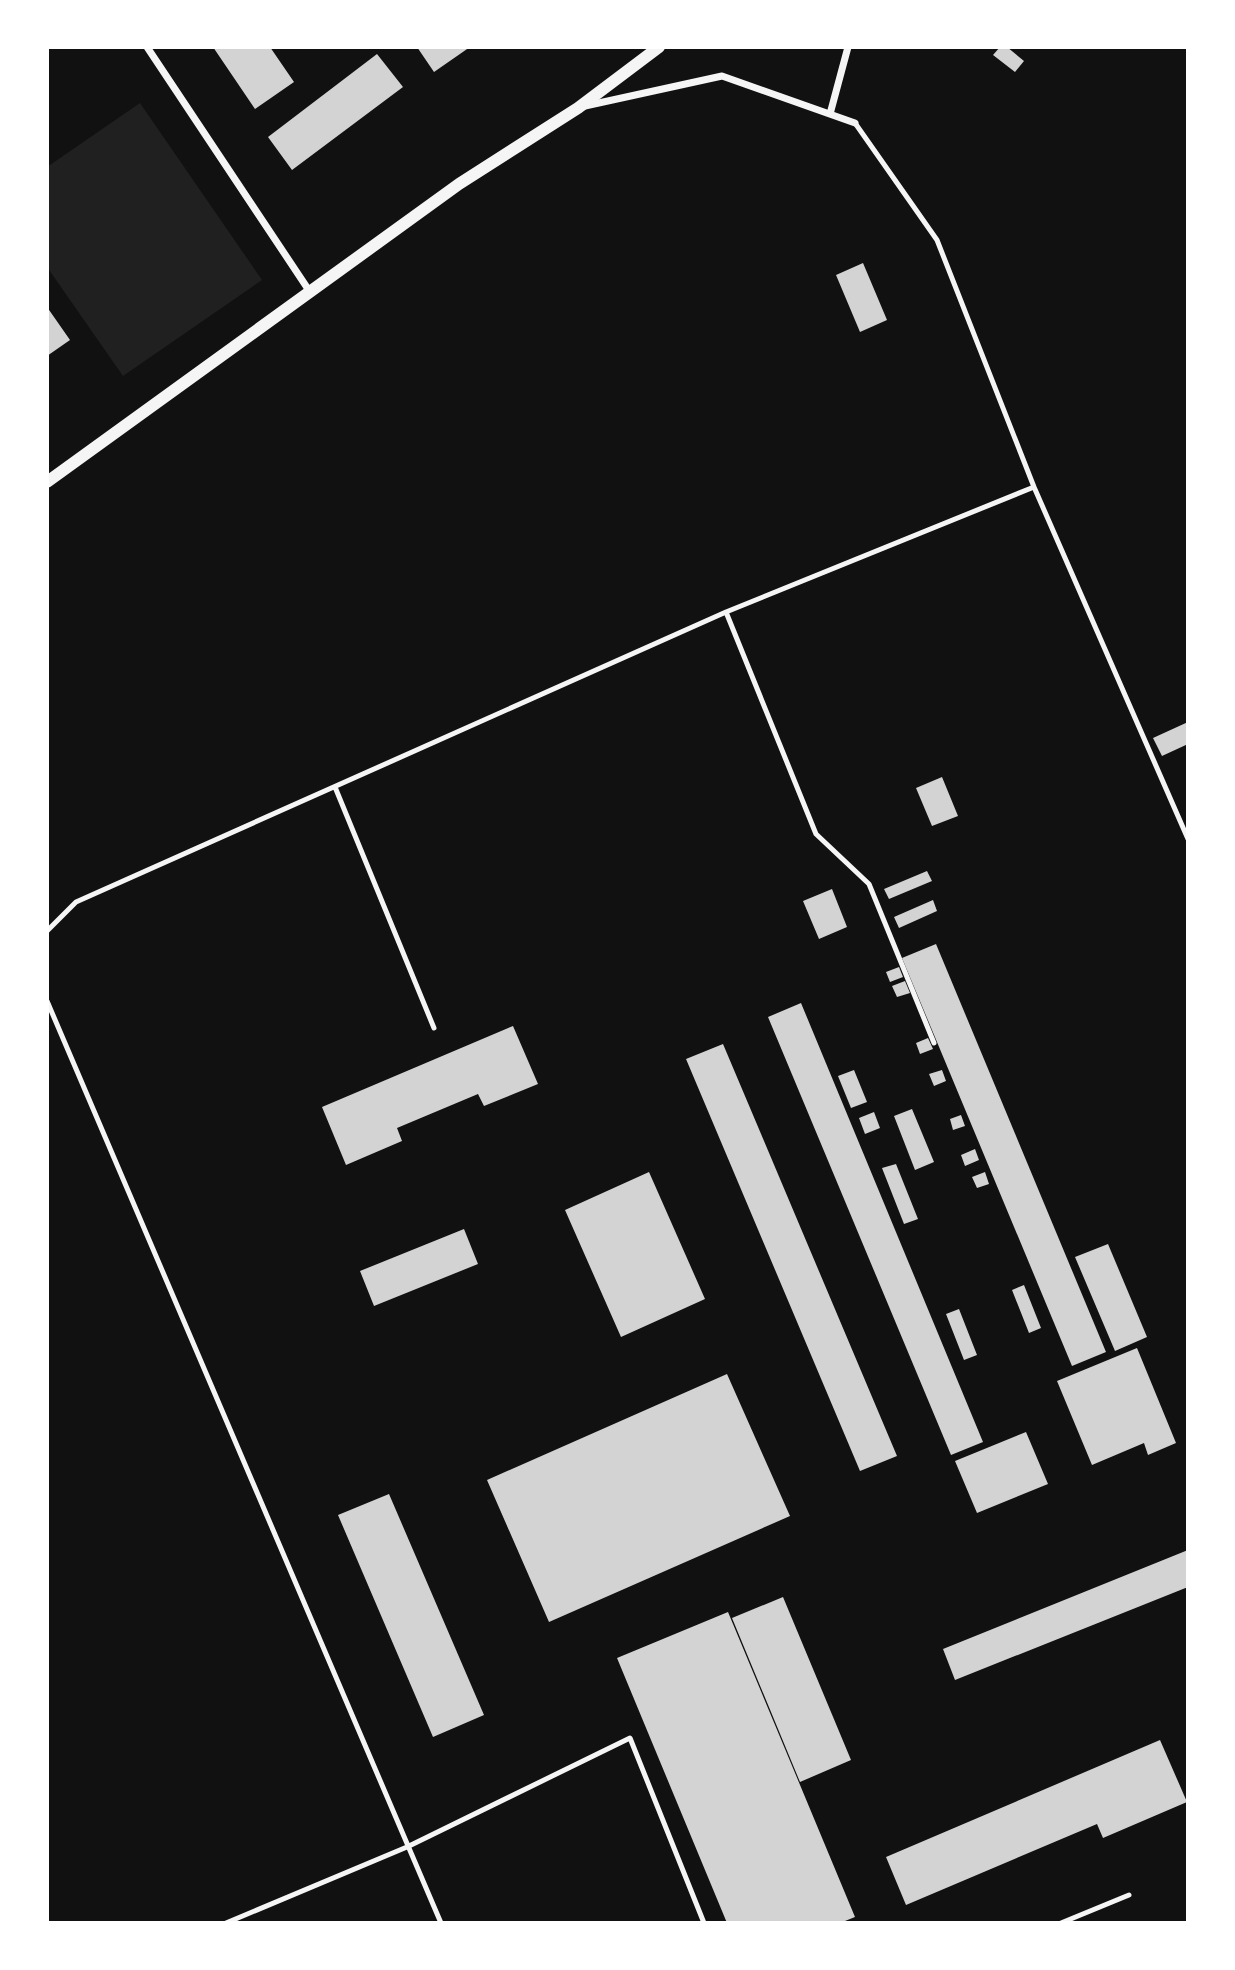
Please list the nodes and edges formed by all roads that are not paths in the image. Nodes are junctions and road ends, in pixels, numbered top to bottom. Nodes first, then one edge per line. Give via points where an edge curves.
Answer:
1 (147, 47) edge
2 (659, 47) edge
3 (848, 47) edge
4 (578, 108) junction
5 (830, 114) junction
6 (855, 123) joint
7 (310, 292) junction
8 (47, 482) edge
9 (1034, 487) junction
10 (726, 612) junction
11 (335, 787) junction
12 (1188, 839) edge
13 (47, 931) edge
14 (47, 1001) edge
15 (434, 1028) dead end
16 (934, 1043) dead end
17 (407, 1847) junction
18 (1129, 1895) dead end
19 (226, 1923) edge
20 (441, 1923) edge
21 (704, 1923) edge
22 (1061, 1923) edge

1 - 7 street
2 - 4 street
3 - 5 street
4 - 5 street via 722,76
4 - 7 street via 459,184
5 - 6 street
6 - 9 lane via 937,240
7 - 8 street
9 - 10 lane
9 - 12 lane
10 - 11 lane
10 - 16 lane via 816,834 869,884
11 - 13 lane via 76,902
11 - 15 lane
14 - 17 lane
17 - 19 lane
17 - 20 lane
17 - 21 lane via 630,1738
18 - 22 lane

